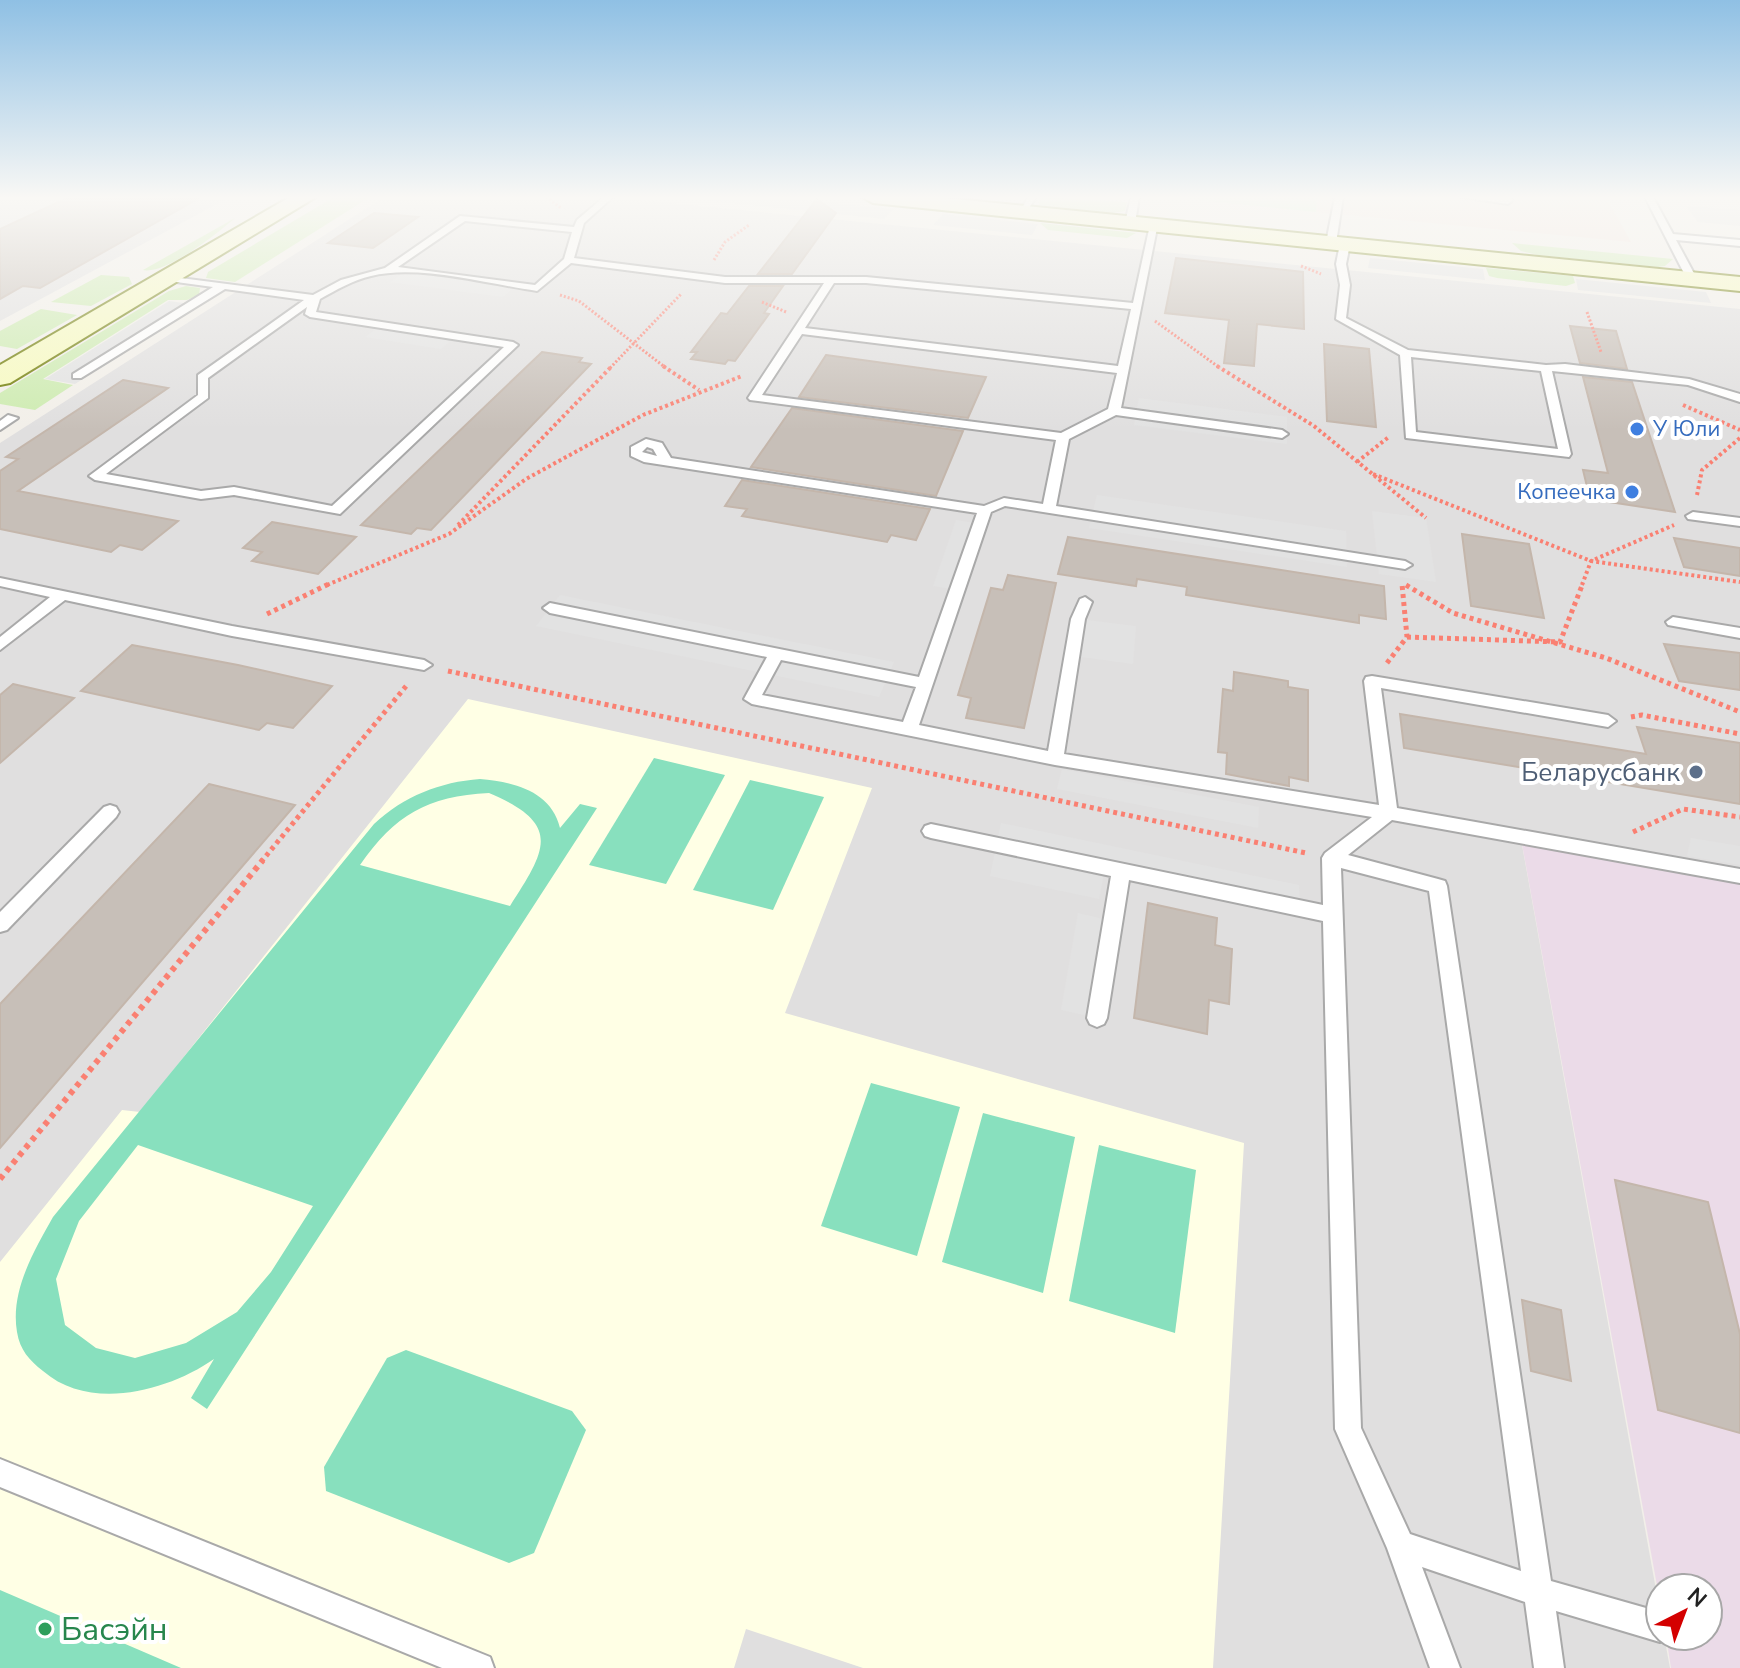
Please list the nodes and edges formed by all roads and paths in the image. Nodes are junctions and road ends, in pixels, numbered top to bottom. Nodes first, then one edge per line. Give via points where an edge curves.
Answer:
1 (174, 275) edge
2 (364, 275) edge
3 (434, 275) edge
4 (552, 275) edge
5 (682, 275) edge
6 (1143, 275) edge
7 (1343, 275) edge
8 (1650, 275) edge
9 (1690, 275) edge
10 (698, 277) junction
11 (169, 278) junction
12 (1692, 279) junction
13 (830, 282) junction
14 (1740, 284) edge
15 (222, 286) junction
16 (537, 288) junction
17 (315, 298) junction
18 (1135, 306) junction
19 (1587, 312) dead end
20 (799, 330) junction
21 (633, 345) junction
22 (1405, 353) junction
23 (779, 359) junction
24 (1546, 368) junction
25 (1122, 370) junction
26 (1609, 372) junction
27 (77, 376) dead end
28 (0, 377) edge
29 (700, 391) junction
30 (1740, 398) edge
31 (1114, 411) junction
32 (1282, 434) dead end
33 (1410, 435) junction
34 (1063, 437) junction
35 (1740, 438) edge
36 (666, 461) dead end
37 (1357, 462) dead end
38 (1373, 474) dead end
39 (1049, 509) junction
40 (985, 510) junction
41 (1693, 516) junction
42 (1740, 522) edge
43 (449, 534) junction
44 (1591, 561) junction
45 (1405, 565) dead end
46 (0, 582) edge
47 (1740, 582) edge
48 (62, 595) junction
49 (1085, 602) dead end
50 (550, 608) dead end
51 (1673, 622) dead end
52 (232, 631) junction
53 (1740, 633) edge
54 (1407, 637) junction
55 (1560, 642) junction
56 (0, 645) edge
57 (776, 654) junction
58 (424, 665) junction
59 (1372, 681) junction
60 (925, 683) junction
61 (1740, 712) edge
62 (1608, 721) joint
63 (909, 729) junction
64 (1740, 734) edge
65 (1055, 759) junction
66 (110, 812) dead end
67 (1389, 813) junction
68 (931, 831) dead end
69 (1331, 858) junction
70 (1121, 871) junction
71 (1740, 876) edge
72 (1333, 915) junction
73 (0, 924) edge
74 (1097, 1018) dead end
75 (0, 1179) edge
76 (0, 1473) edge
77 (1400, 1545) junction
78 (1539, 1592) junction
79 (1644, 1622) edge
80 (479, 1668) edge
81 (1445, 1668) edge
82 (1549, 1668) edge

1 - 11 main road
2 - 17 lane
3 - 16 lane
4 - 16 lane
5 - 10 lane
6 - 18 lane
7 - 22 lane via 1341,319
8 - 12 main road
9 - 12 lane
10 - 13 lane
10 - 21 path
11 - 15 lane
11 - 28 main road
12 - 14 main road
13 - 18 lane via 866,280
13 - 20 lane
15 - 17 lane
15 - 27 lane
16 - 21 path via 579,301
17 - 17 lane via 310,314 513,345 335,511 234,491 201,495 95,476 204,396 202,377
18 - 25 lane
19 - 26 path
20 - 23 lane
20 - 25 lane
21 - 29 path
21 - 43 path
22 - 24 lane
22 - 33 lane
23 - 29 path
23 - 34 lane via 754,398
24 - 26 lane
24 - 33 lane via 1565,454
25 - 31 lane
26 - 30 lane via 1689,382
29 - 43 path via 643,415 526,479
31 - 32 lane
31 - 34 lane
33 - 37 path via 1392,434
34 - 39 lane
35 - 41 path via 1702,470
36 - 40 lane
38 - 44 path
39 - 40 lane via 1004,502
39 - 45 lane
40 - 60 lane
41 - 42 lane
41 - 44 path
43 - 52 path
44 - 47 path
44 - 55 path
46 - 48 lane
48 - 52 lane
48 - 56 lane
49 - 65 lane
50 - 57 lane
51 - 53 lane
52 - 58 lane
54 - 55 path
54 - 55 path via 1402,583 1453,613
54 - 59 path
55 - 61 path
57 - 60 lane
57 - 63 lane via 752,699
58 - 69 path
58 - 75 path
59 - 62 lane
59 - 67 lane
60 - 63 lane
62 - 64 path via 1642,715
63 - 65 lane
65 - 67 lane
66 - 73 lane
67 - 69 lane
67 - 71 lane
68 - 70 lane
69 - 72 lane
69 - 78 lane via 1438,886
70 - 72 lane
70 - 74 lane
72 - 77 lane via 1348,1429
76 - 80 lane
77 - 78 lane
77 - 81 lane
78 - 79 lane
78 - 82 lane

